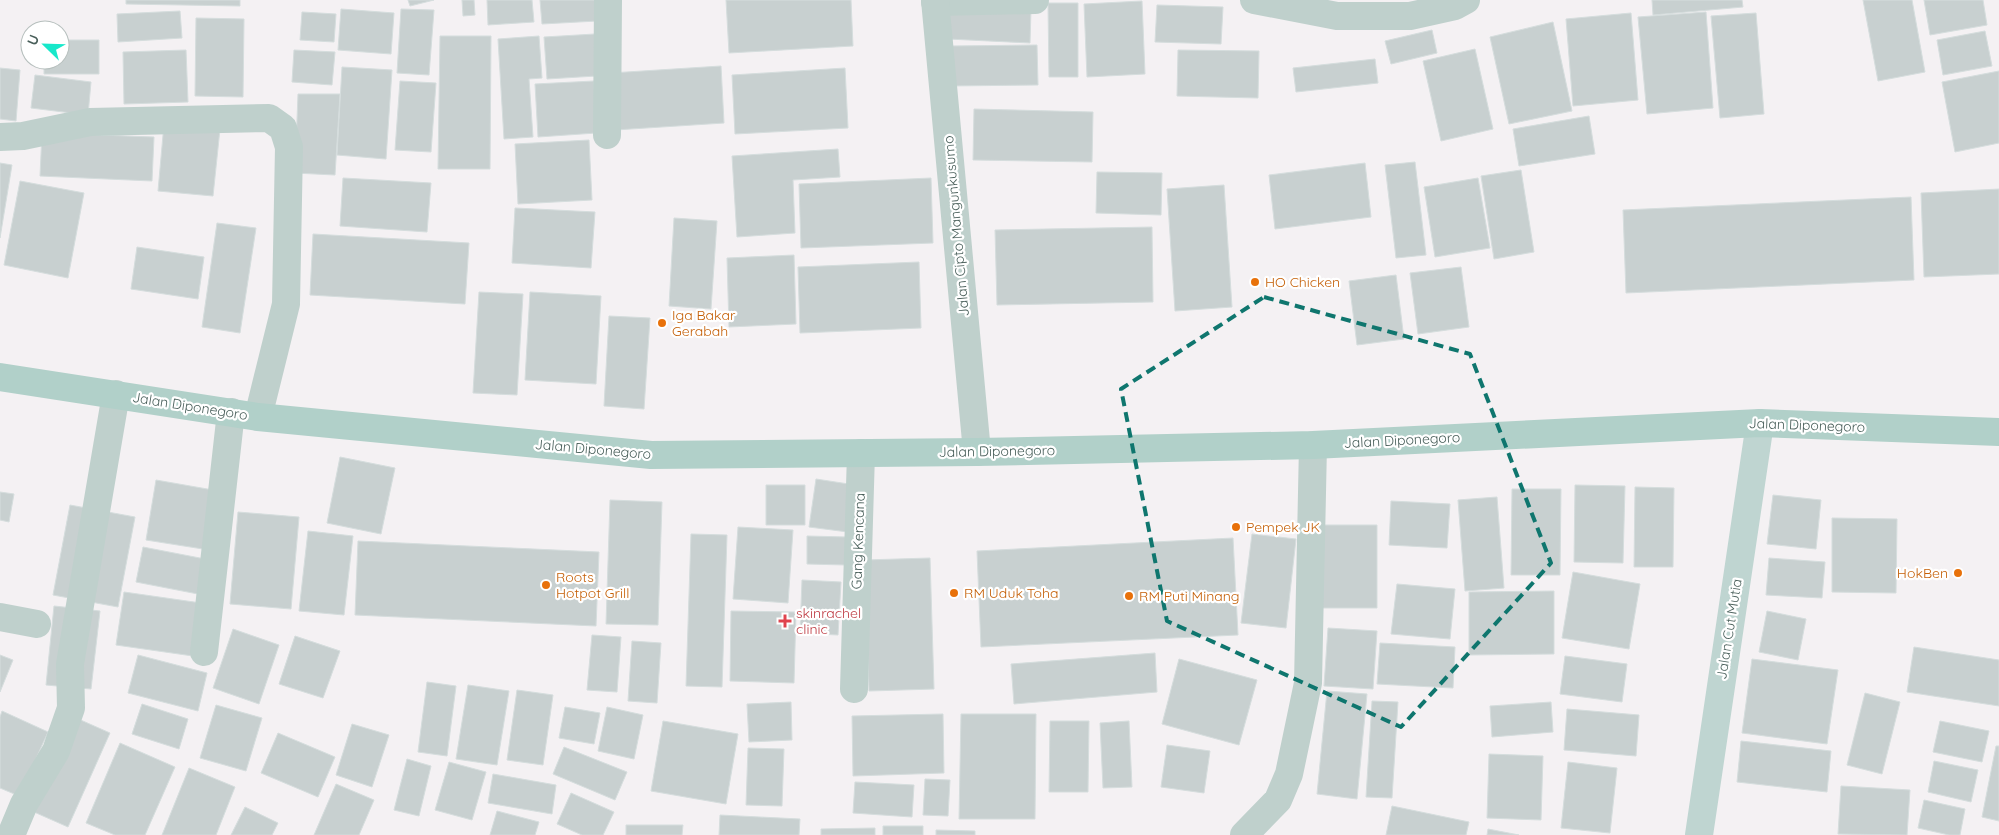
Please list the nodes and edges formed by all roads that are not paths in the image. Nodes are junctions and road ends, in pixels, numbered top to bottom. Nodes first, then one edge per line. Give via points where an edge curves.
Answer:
1 (608, 0) edge
2 (1035, 0) edge
3 (1254, 0) edge
4 (1466, 0) edge
5 (935, 1) edge
6 (608, 135) dead end
7 (0, 137) edge
8 (0, 377) edge
9 (116, 394) junction
10 (231, 412) junction
11 (258, 416) junction
12 (1760, 422) junction
13 (1999, 432) edge
14 (1313, 445) junction
15 (977, 452) junction
16 (861, 453) junction
17 (0, 617) edge
18 (37, 624) dead end
19 (204, 652) dead end
20 (854, 689) dead end
21 (11, 835) edge
22 (1244, 835) edge
23 (1699, 835) edge

1 - 6 street
2 - 5 street
3 - 4 street via 1338,16 1410,16 1455,6
5 - 15 street, Jalan Cipto Mangunkusumo
7 - 11 street via 23,136 90,122 269,118 283,128 289,147 286,304
8 - 9 main road, Jalan Diponegoro
9 - 10 main road, Jalan Diponegoro
9 - 21 street via 70,664 70,708 56,751 24,804
10 - 11 main road, Jalan Diponegoro
10 - 19 street
11 - 16 main road, Jalan Diponegoro via 651,454
12 - 13 main road, Jalan Diponegoro
12 - 14 main road, Jalan Diponegoro
12 - 23 main road, Jalan Cut Mutia
14 - 15 main road, Jalan Diponegoro
14 - 22 street via 1308,683 1289,774 1278,800
15 - 16 main road, Jalan Diponegoro
16 - 20 street, Gang Kencana
17 - 18 street

